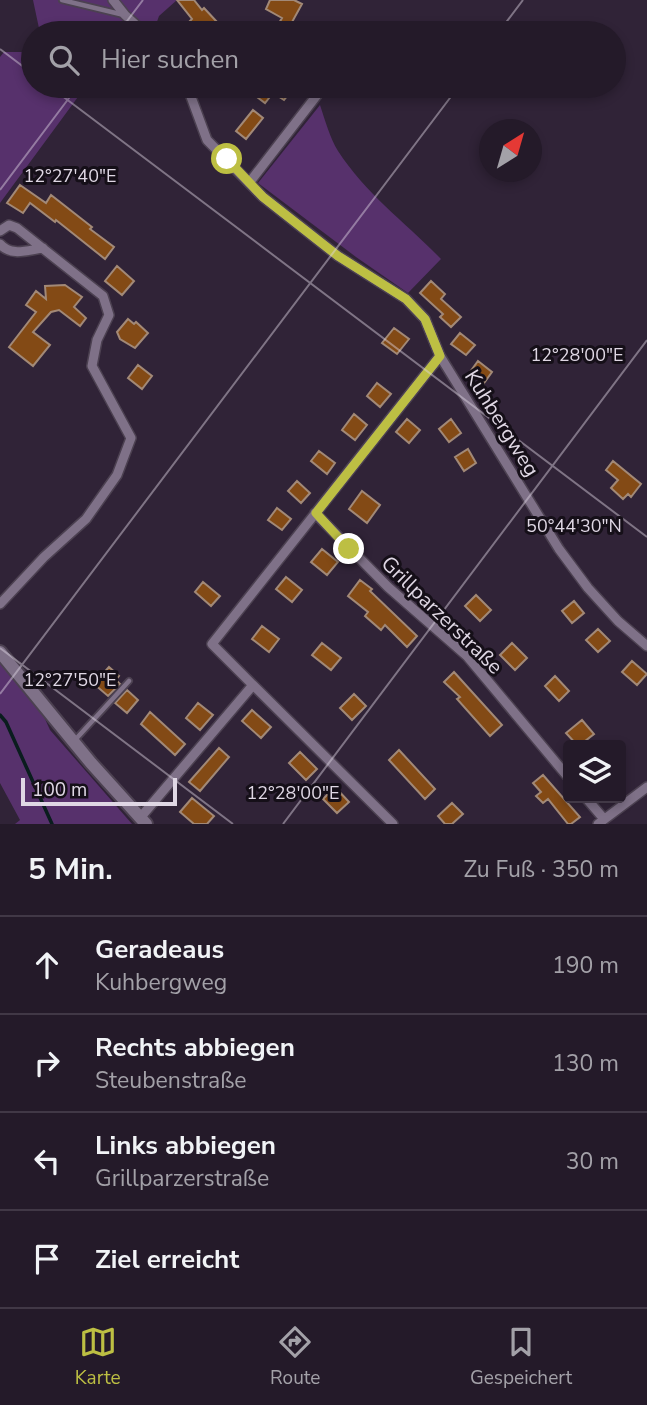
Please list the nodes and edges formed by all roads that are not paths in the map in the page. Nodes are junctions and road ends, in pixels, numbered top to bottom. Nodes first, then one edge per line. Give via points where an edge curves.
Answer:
1 (62, 0) edge
2 (113, 0) edge
3 (125, 15) junction
4 (132, 21) edge
5 (191, 98) edge
6 (315, 98) edge
7 (249, 183) junction
8 (0, 232) edge
9 (0, 244) edge
10 (43, 248) junction
11 (440, 356) junction
12 (316, 513) junction
13 (0, 604) edge
14 (647, 646) edge
15 (0, 652) edge
16 (129, 681) dead end
17 (253, 685) junction
18 (73, 741) junction
19 (563, 771) edge
20 (647, 787) edge
21 (589, 803) edge
22 (143, 821) edge
23 (601, 822) edge
24 (393, 824) edge

1 - 3 lane
2 - 3 street
3 - 4 street
5 - 7 street, Kuhbergweg via 207,140
6 - 7 street
7 - 11 street, Kuhbergweg via 338,256 406,299 425,319
8 - 10 street via 9,225
9 - 10 street via 13,252
10 - 13 street via 103,296 109,315 92,366 131,438 104,497
11 - 12 street
11 - 14 street, Kuhbergweg via 559,549 588,588
12 - 17 street via 212,643
12 - 19 street, Grillparzerstraße via 388,587 467,656
15 - 18 main road
16 - 18 lane
17 - 22 street
17 - 24 street
18 - 22 main road
20 - 23 street
21 - 23 street

